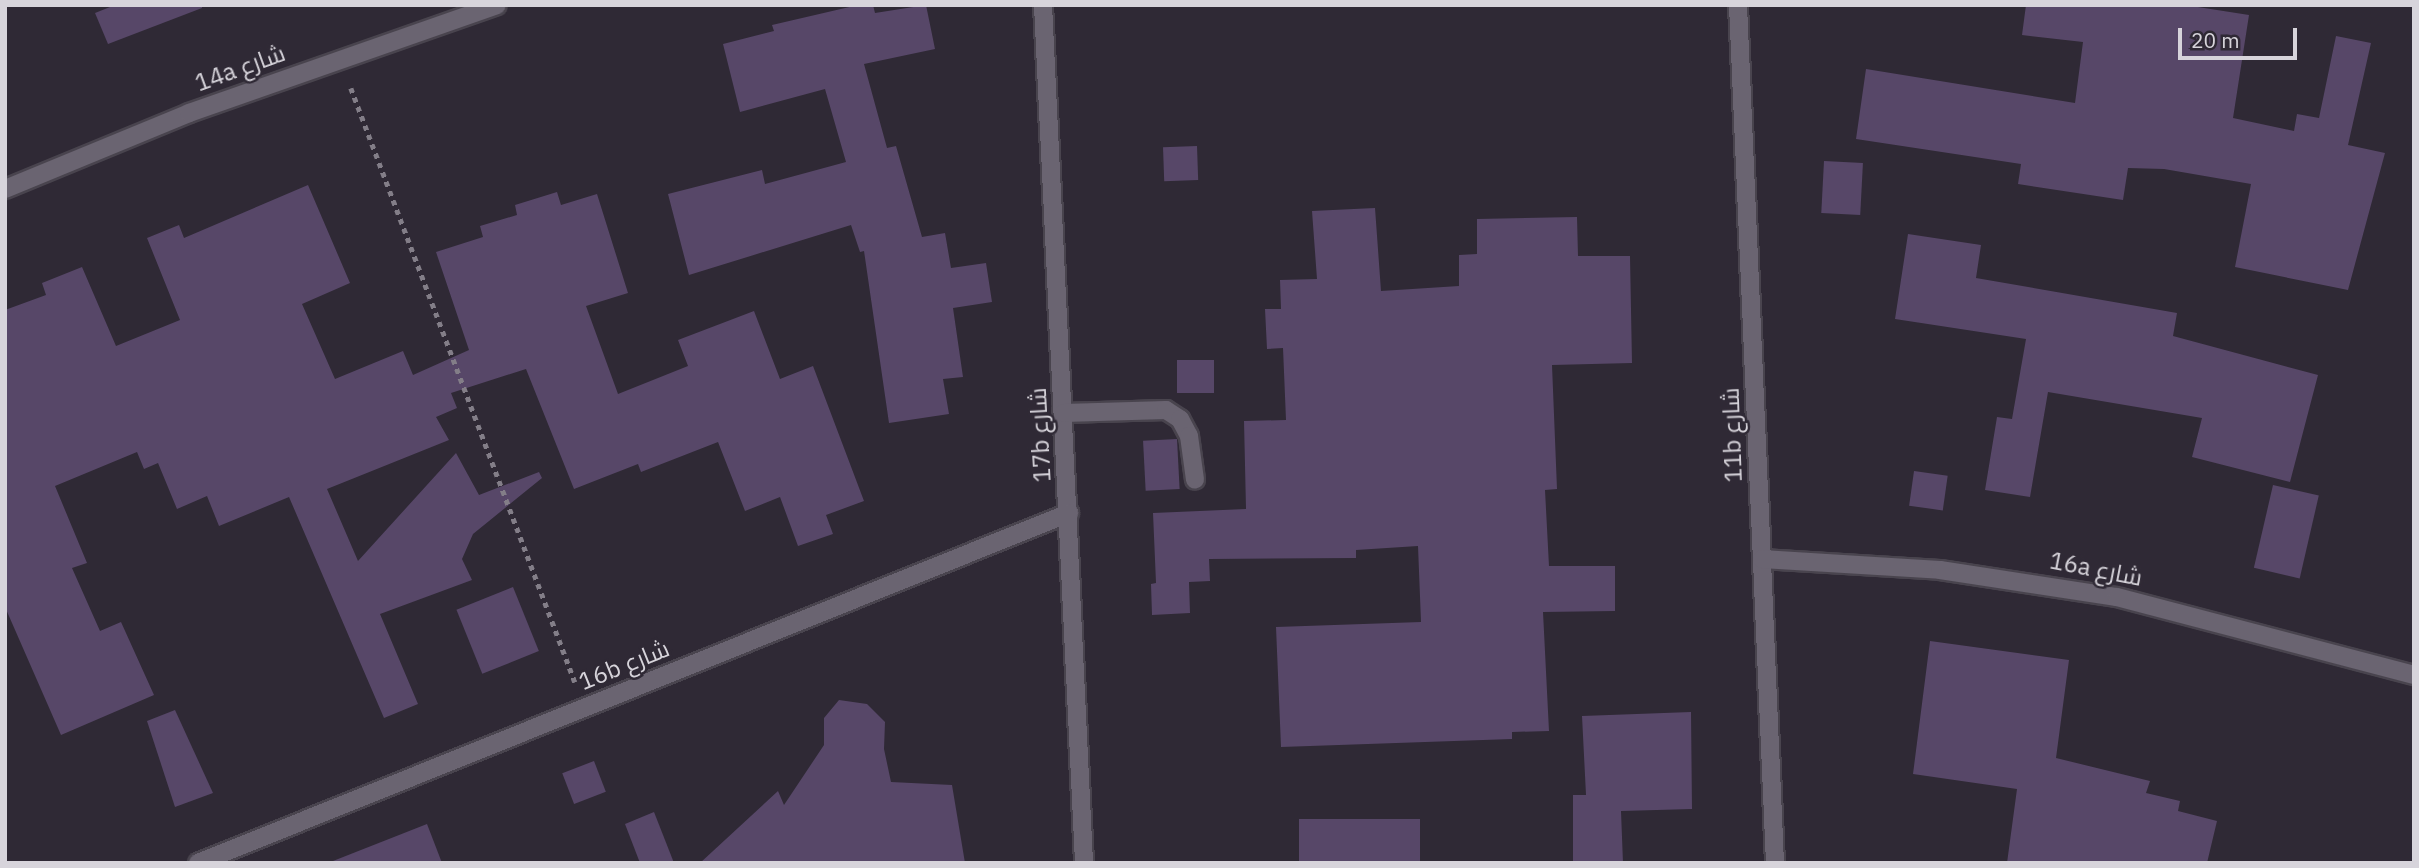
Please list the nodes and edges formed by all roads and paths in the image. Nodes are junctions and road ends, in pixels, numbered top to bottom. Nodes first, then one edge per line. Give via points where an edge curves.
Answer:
1 (497, 5) edge
2 (1043, 5) edge
3 (1738, 5) edge
4 (339, 57) junction
5 (5, 189) edge
6 (1064, 413) junction
7 (1195, 480) dead end
8 (1069, 513) junction
9 (1762, 559) junction
10 (2414, 675) edge
11 (585, 707) junction
12 (198, 863) edge
13 (1084, 863) edge
14 (1774, 863) edge

1 - 4 street, 14a شارع
2 - 6 street, 17b شارع
3 - 9 street, 11b شارع
4 - 5 street, 14a شارع
4 - 11 path
6 - 7 street via 1166,410 1180,419 1189,436
6 - 8 street, 17b شارع
8 - 11 street, 16b شارع
8 - 13 street, 17b شارع
9 - 10 street, 16a شارع via 1940,570 2117,597
9 - 14 street, 11b شارع
11 - 12 street, 16b شارع

